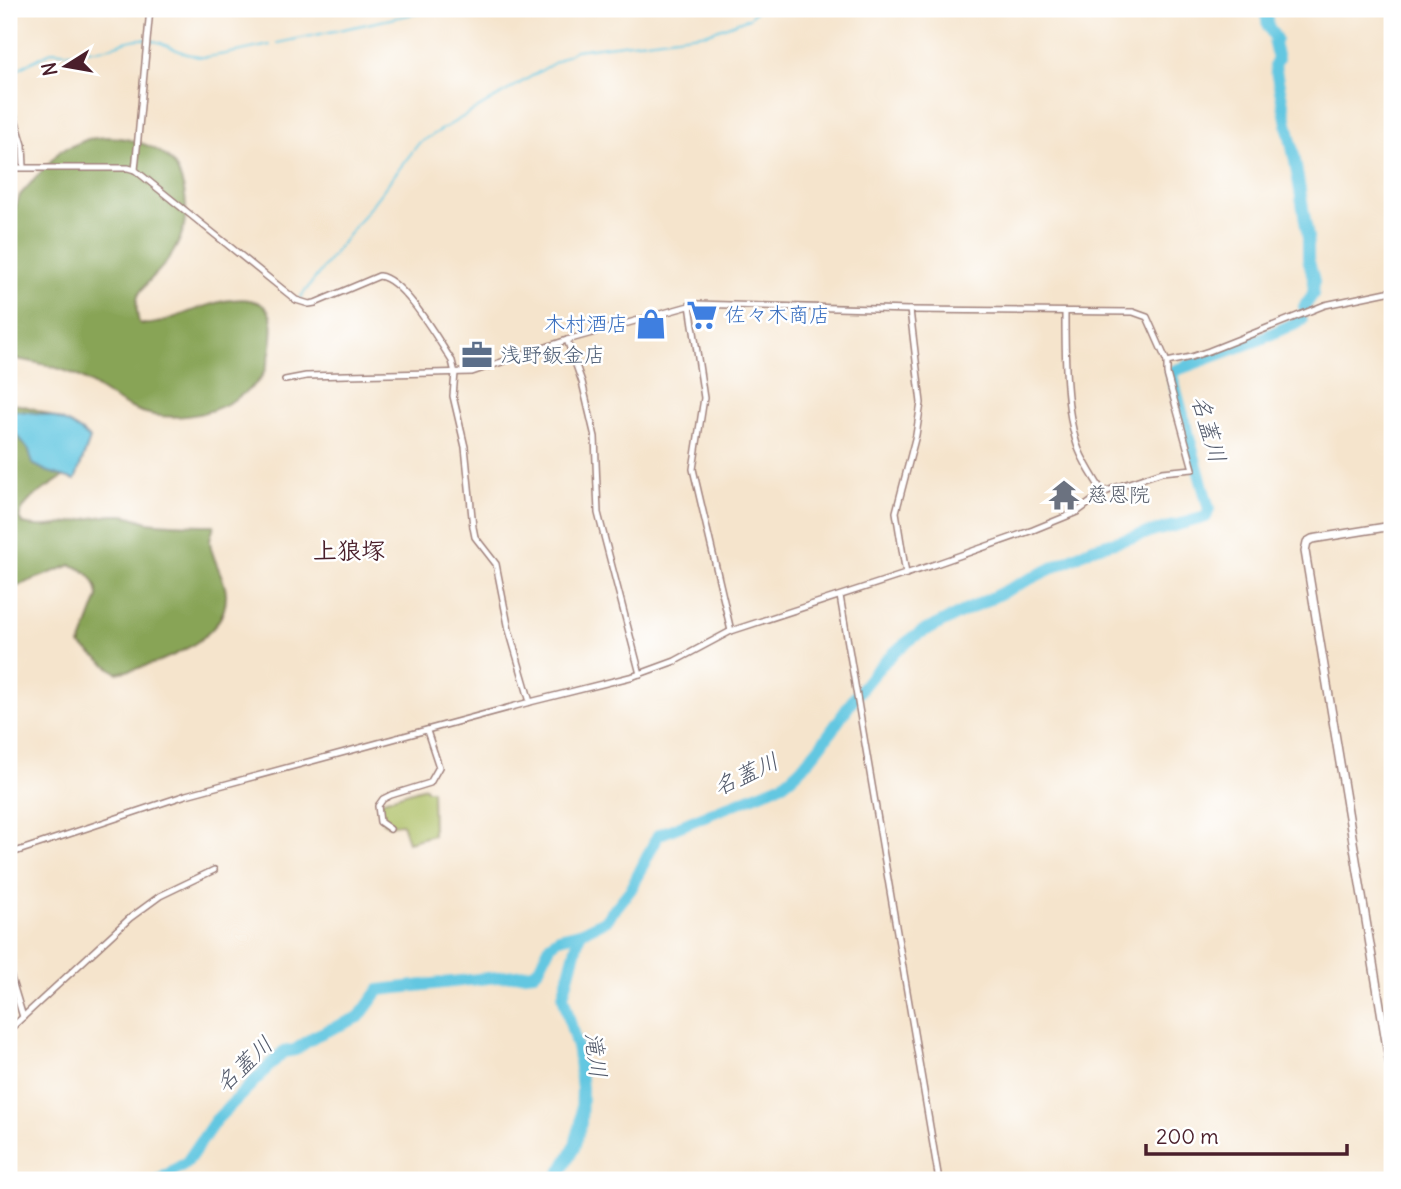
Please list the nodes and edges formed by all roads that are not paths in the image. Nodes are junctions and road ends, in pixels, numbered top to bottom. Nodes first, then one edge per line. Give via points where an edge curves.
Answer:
1 (150, 9) edge
2 (9, 98) edge
3 (24, 167) junction
4 (9, 168) edge
5 (135, 170) junction
6 (1392, 291) edge
7 (690, 305) junction
8 (910, 310) junction
9 (1065, 313) junction
10 (567, 340) junction
11 (1167, 362) junction
12 (455, 373) junction
13 (285, 380) dead end
14 (1103, 493) junction
15 (1392, 526) edge
16 (906, 574) junction
17 (840, 596) junction
18 (731, 631) junction
19 (640, 674) junction
20 (530, 702) junction
21 (427, 730) junction
22 (390, 829) dead end
23 (9, 854) edge
24 (214, 870) dead end
25 (9, 971) edge
26 (23, 1017) junction
27 (9, 1030) edge
28 (1392, 1078) edge
29 (939, 1180) edge

1 - 5 street
2 - 3 street via 23,145
3 - 4 street
3 - 5 street
5 - 12 street via 296,300 315,303 374,276 388,278 436,336
6 - 11 street via 1325,304 1209,351
7 - 8 street
7 - 10 street
7 - 18 street via 704,398 693,470
8 - 9 street
8 - 16 street via 920,403 895,512
9 - 11 street via 1133,312 1147,317
9 - 14 street via 1071,422 1079,451
10 - 12 street via 492,367
10 - 19 street via 595,437 598,513
11 - 14 street via 1193,469 1162,472
12 - 13 street
12 - 20 street via 453,396 465,447 475,537 496,564
14 - 16 street via 1077,512 1042,527
15 - 28 street via 1312,539 1305,551
16 - 17 street
17 - 18 street
17 - 29 street
18 - 19 street
19 - 20 street
20 - 21 street
21 - 22 street via 439,767 430,783 383,799 378,806 380,822
21 - 23 street via 186,795
24 - 26 street via 160,896 130,918
25 - 26 street
26 - 27 street

